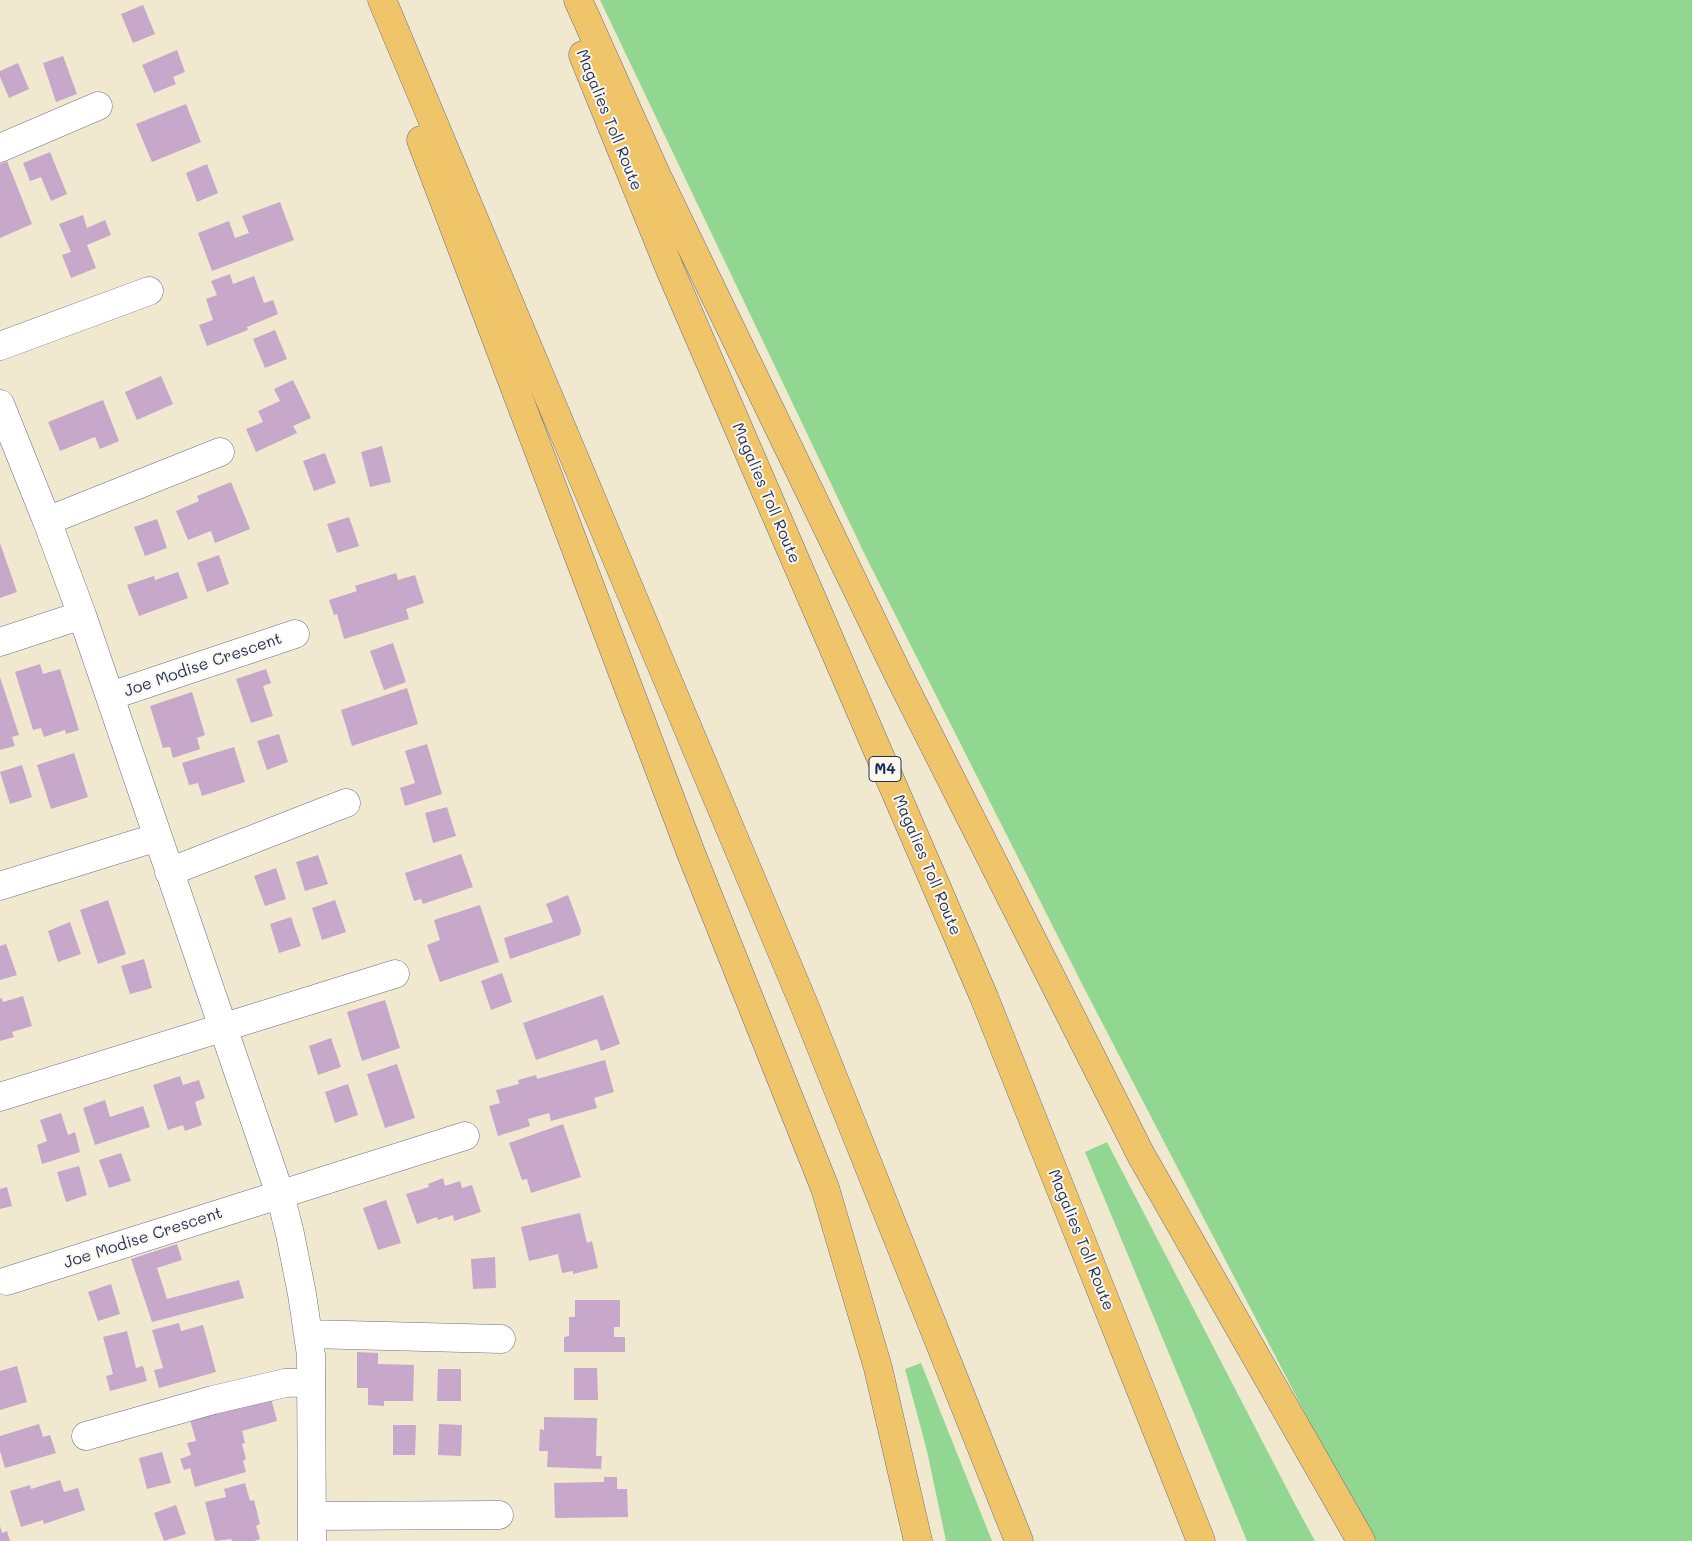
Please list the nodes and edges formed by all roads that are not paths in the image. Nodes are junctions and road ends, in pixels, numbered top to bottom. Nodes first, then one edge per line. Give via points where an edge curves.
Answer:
1 (368, 0) edge
2 (382, 0) edge
3 (561, 0) edge
4 (578, 0) edge
5 (98, 106) dead end
6 (0, 148) edge
7 (149, 291) dead end
8 (0, 346) edge
9 (0, 404) edge
10 (220, 452) dead end
11 (47, 521) junction
12 (82, 615) junction
13 (295, 634) dead end
14 (0, 642) edge
15 (110, 696) junction
16 (346, 803) dead end
17 (158, 837) junction
18 (169, 872) junction
19 (0, 886) edge
20 (395, 974) dead end
21 (223, 1027) junction
22 (0, 1097) edge
23 (465, 1136) dead end
24 (280, 1194) junction
25 (7, 1280) dead end
26 (308, 1334) junction
27 (501, 1339) dead end
28 (311, 1382) junction
29 (86, 1436) dead end
30 (499, 1515) dead end
31 (312, 1528) edge
32 (918, 1541) edge
33 (1019, 1541) edge
34 (1202, 1541) edge
35 (1361, 1541) edge

1 - 32 highway via 691,853 825,1188 878,1368
2 - 33 highway via 806,1007
3 - 34 highway, Magalies Toll Route / M4 via 674,281 984,997
4 - 35 highway via 660,183 894,665 1141,1155
5 - 6 street
7 - 8 street
9 - 11 street, Joe Modise Crescent
10 - 11 street
11 - 12 street, Joe Modise Crescent
12 - 14 street
12 - 15 street, Joe Modise Crescent
13 - 15 street, Joe Modise Crescent
15 - 17 street, Joe Modise Crescent
16 - 18 street
17 - 18 street, Joe Modise Crescent
17 - 19 street
18 - 21 street, Joe Modise Crescent
20 - 21 street
21 - 22 street
21 - 24 street, Joe Modise Crescent
23 - 24 street, Joe Modise Crescent
24 - 25 street, Joe Modise Crescent
24 - 26 street, Joe Modise Crescent
26 - 27 street
26 - 28 street, Joe Modise Crescent
28 - 29 street via 285,1383 213,1400
28 - 31 street, Joe Modise Crescent
30 - 31 street, Joe Modise Crescent

